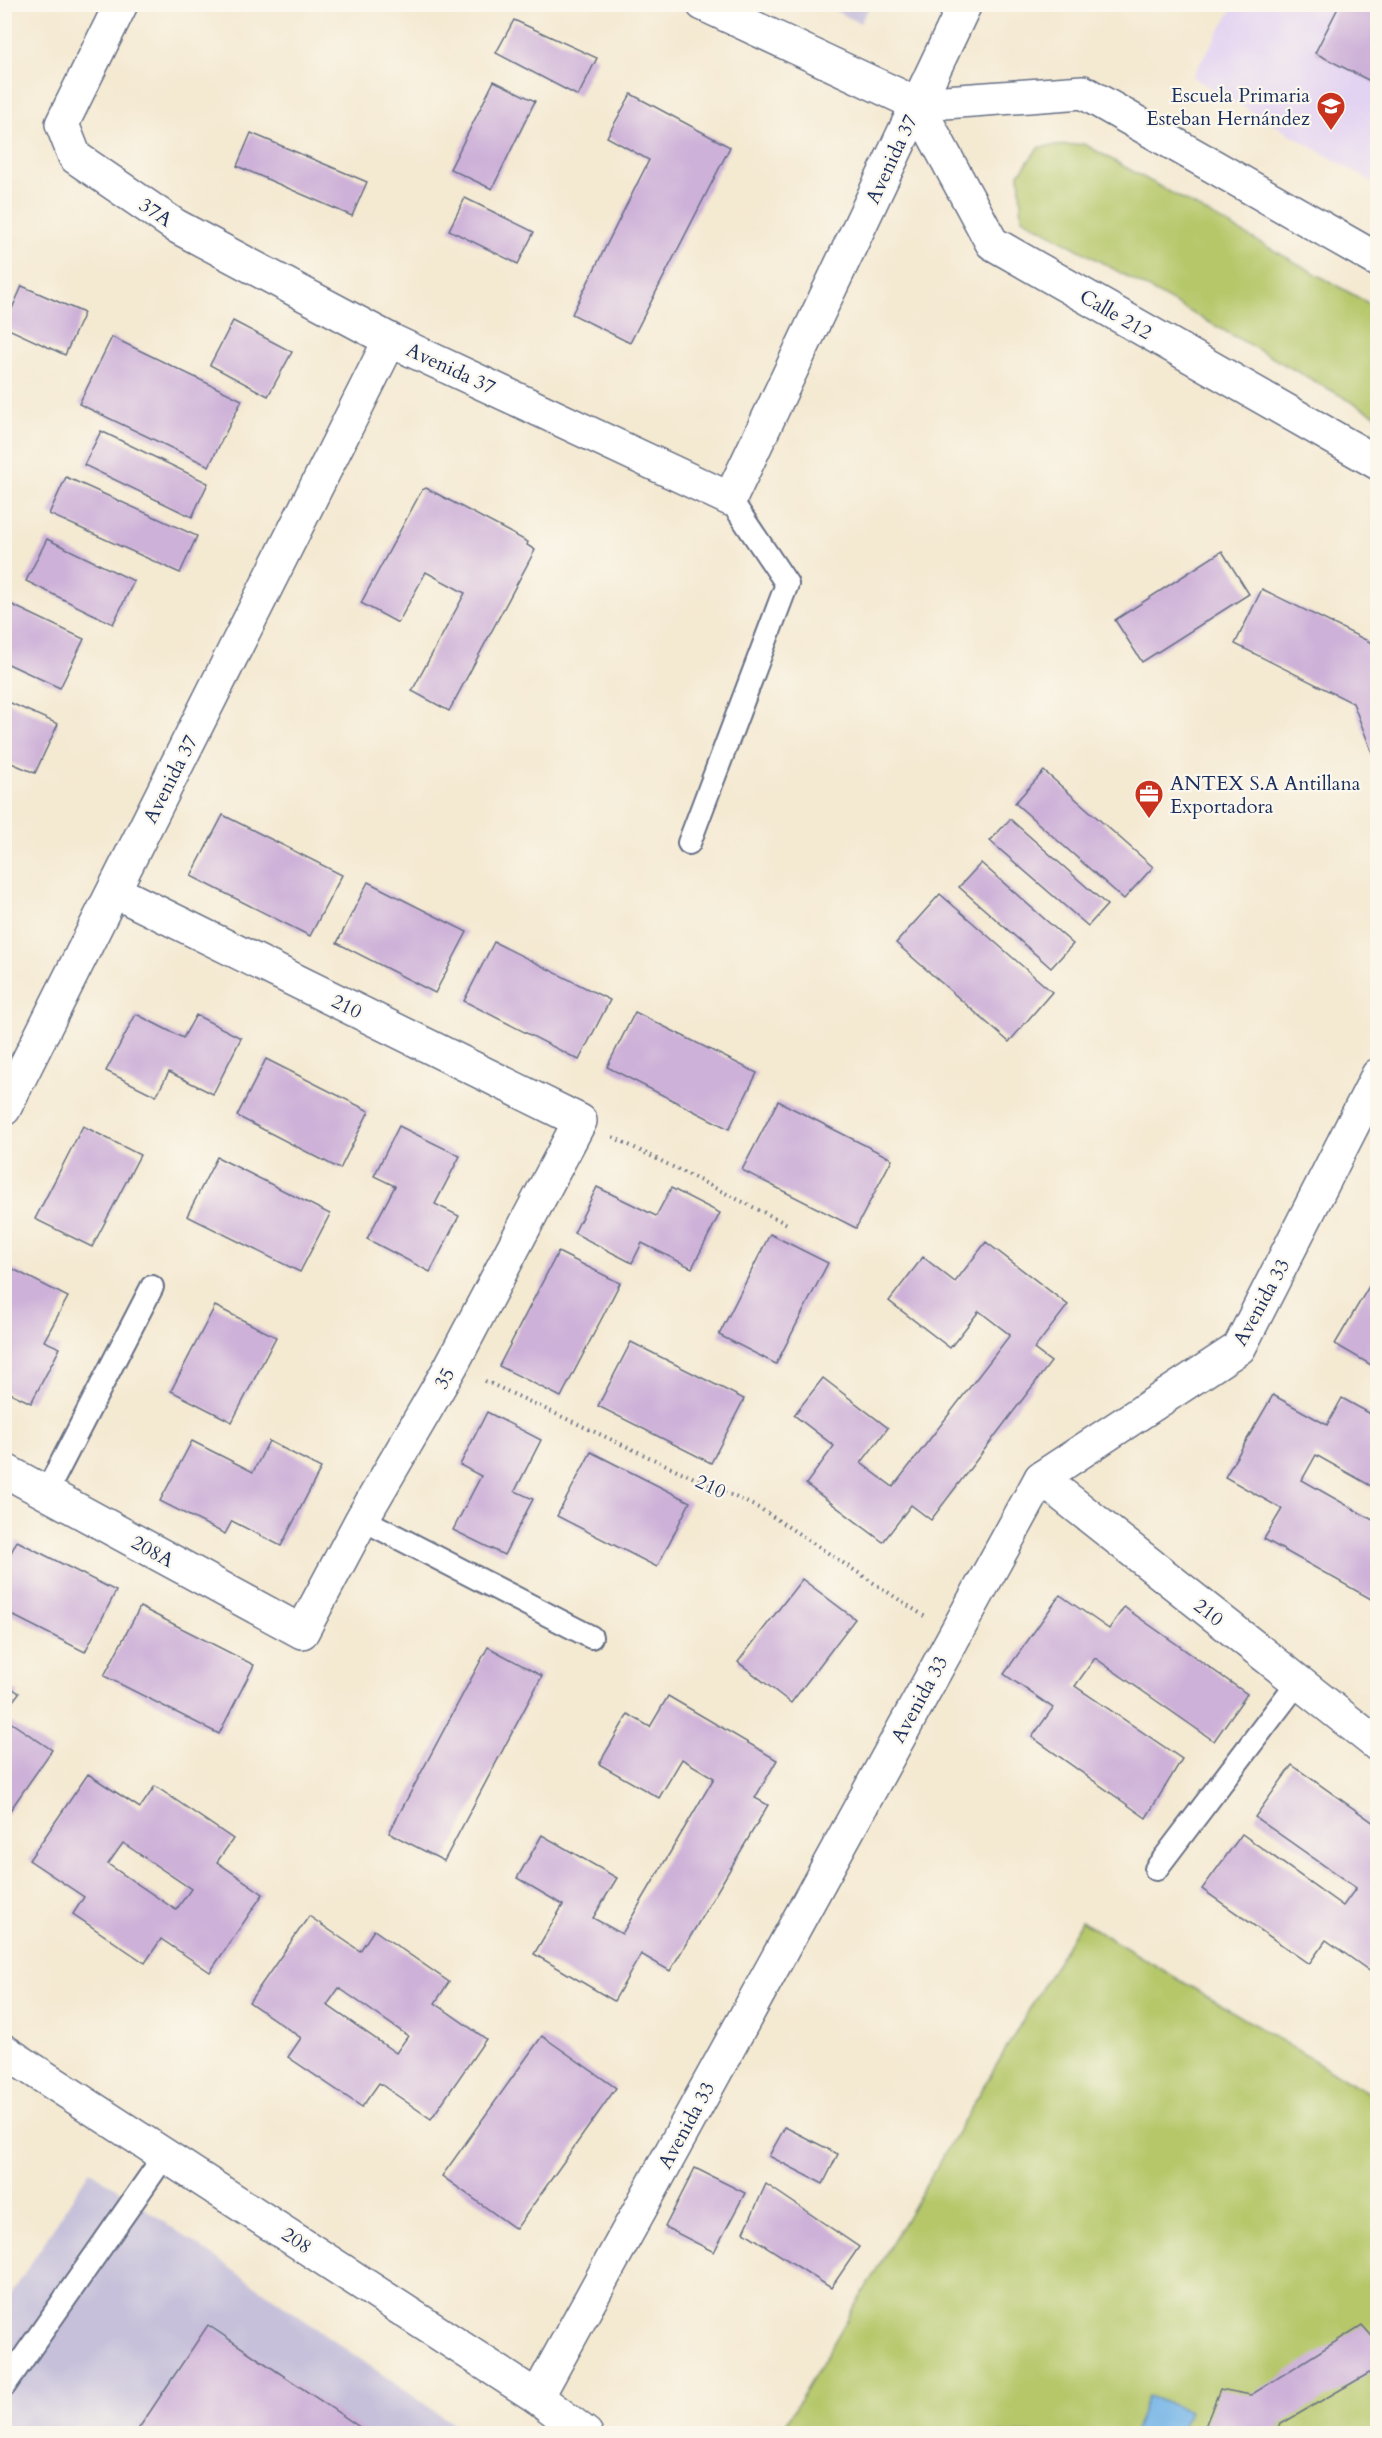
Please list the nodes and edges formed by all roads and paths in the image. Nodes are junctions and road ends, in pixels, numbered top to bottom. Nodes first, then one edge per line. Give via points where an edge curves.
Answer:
1 (121, 4) edge
2 (703, 4) edge
3 (965, 4) edge
4 (917, 104) junction
5 (1377, 260) edge
6 (390, 340) junction
7 (1377, 463) edge
8 (729, 499) junction
9 (689, 843) dead end
10 (114, 891) junction
11 (1377, 1075) edge
12 (4, 1109) edge
13 (580, 1121) junction
14 (787, 1224) dead end
15 (152, 1287) dead end
16 (451, 1366) junction
17 (4, 1470) edge
18 (1041, 1478) junction
19 (46, 1493) junction
20 (362, 1519) junction
21 (302, 1632) joint
22 (954, 1636) junction
23 (591, 1637) dead end
24 (1298, 1682) junction
25 (1377, 1745) edge
26 (1156, 1869) dead end
27 (4, 2050) edge
28 (165, 2155) junction
29 (4, 2386) edge
30 (537, 2397) junction
31 (586, 2433) edge

1 - 6 street, 37A via 62,124 75,157 176,226
2 - 4 street
3 - 4 street, Avenida 37
4 - 5 street via 1083,92
4 - 7 street, Calle 212 via 992,243
4 - 8 street, Avenida 37
6 - 8 street, Avenida 37
6 - 10 street, Avenida 37
8 - 9 lane via 787,584
10 - 12 street, Avenida 37
10 - 13 street, 210
11 - 18 street, Avenida 33 via 1239,1348
13 - 14 path
13 - 16 street, 35
15 - 19 lane
16 - 20 street, 35
16 - 22 path, 210 via 761,1509
17 - 19 street, 208A
18 - 22 street, Avenida 33
18 - 24 street, 210
19 - 21 street, 208A
20 - 21 street, 35
20 - 23 lane
22 - 30 street, Avenida 33
24 - 25 street, 210
24 - 26 lane
27 - 28 street, 208
28 - 29 lane
28 - 30 street, 208
30 - 31 street, 208

